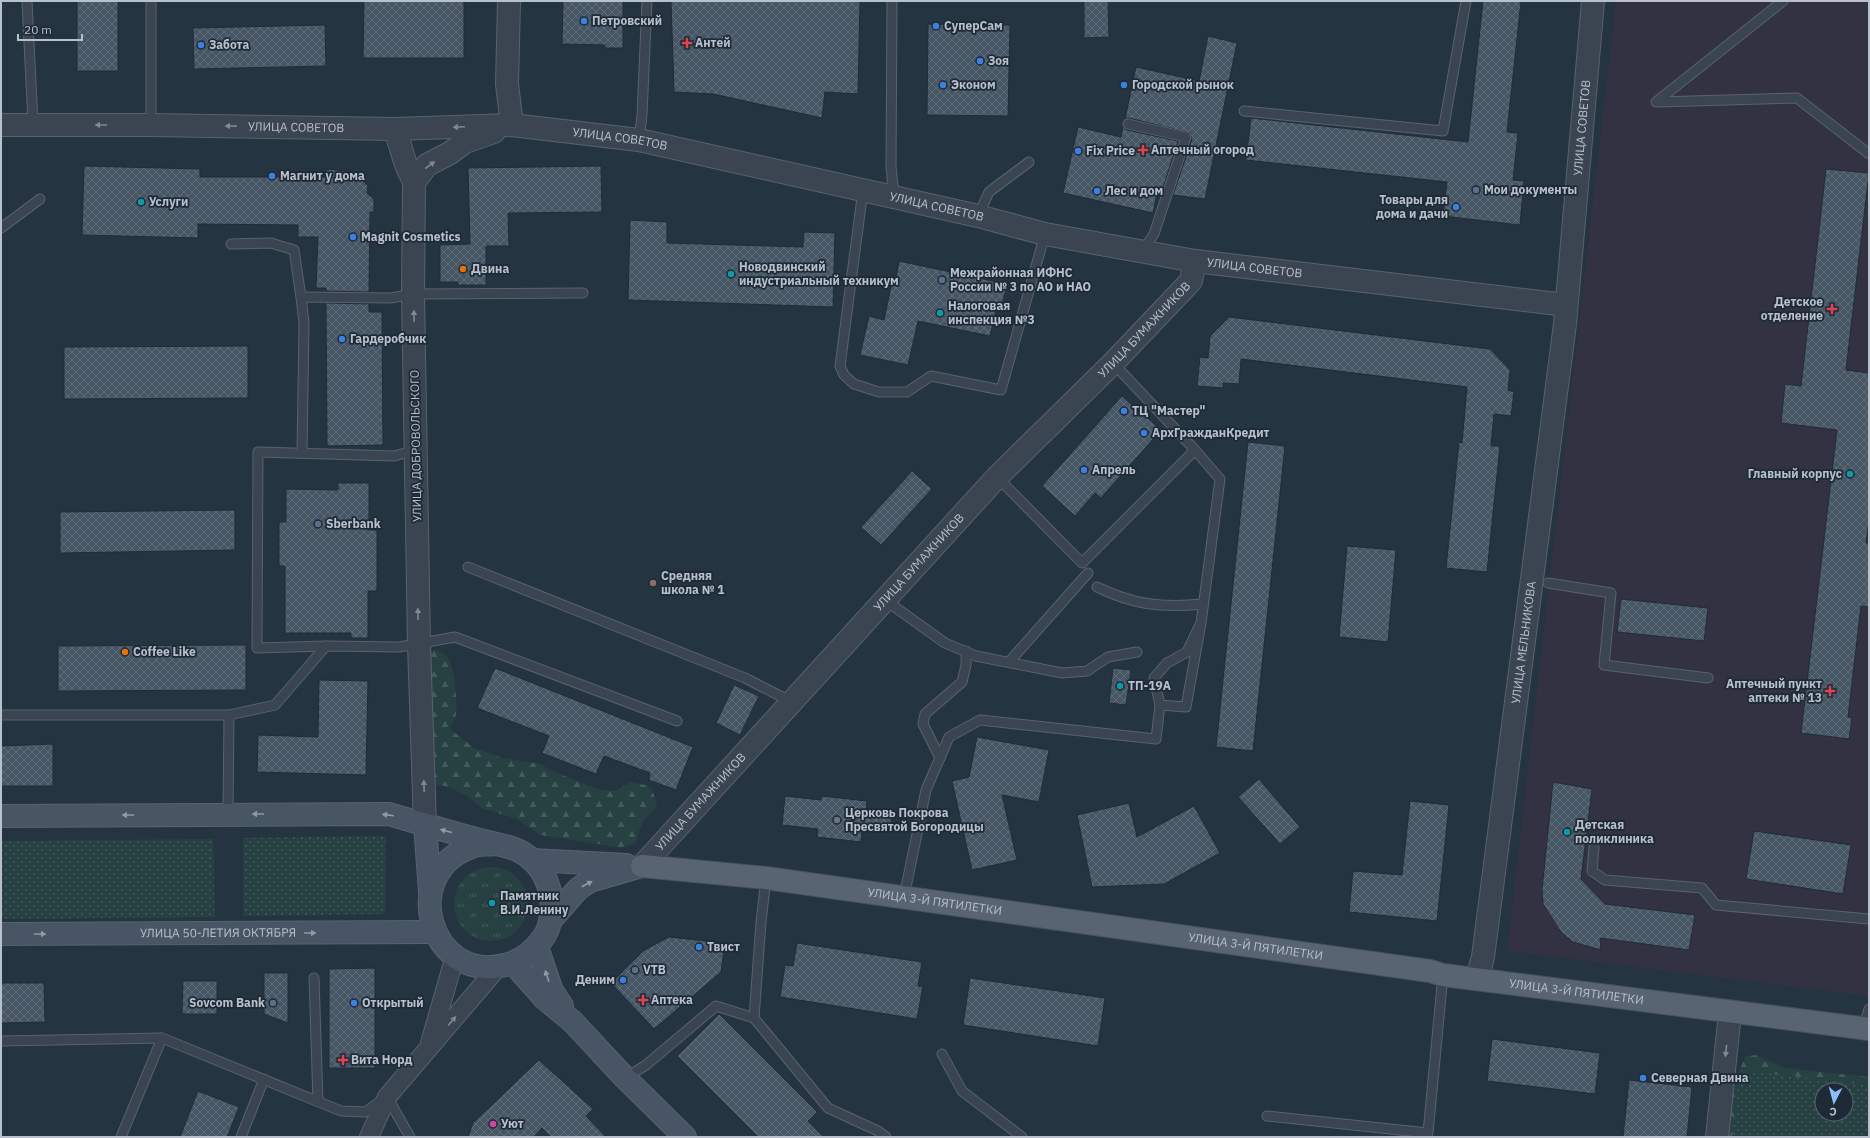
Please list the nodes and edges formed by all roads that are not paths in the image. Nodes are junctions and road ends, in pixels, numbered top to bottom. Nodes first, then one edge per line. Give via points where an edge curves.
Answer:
1 (27, 1) edge
2 (151, 1) edge
3 (509, 1) edge
4 (647, 1) edge
5 (892, 1) edge
6 (1466, 1) edge
7 (1593, 1) edge
8 (1783, 1) edge
9 (1244, 111) dead end
10 (34, 124) junction
11 (1128, 124) dead end
12 (1, 125) edge
13 (151, 125) junction
14 (512, 125) junction
15 (395, 129) junction
16 (639, 140) junction
17 (1869, 154) edge
18 (1029, 162) dead end
19 (414, 182) junction
20 (863, 190) junction
21 (894, 198) junction
22 (40, 199) dead end
23 (978, 216) junction
24 (1, 228) edge
25 (1045, 234) junction
26 (231, 244) dead end
27 (1142, 252) junction
28 (1195, 261) junction
29 (583, 293) dead end
30 (413, 294) junction
31 (301, 297) junction
32 (1566, 305) junction
33 (1113, 363) junction
34 (416, 450) junction
35 (1195, 450) junction
36 (302, 453) junction
37 (997, 477) junction
38 (468, 567) dead end
39 (1088, 573) dead end
40 (1548, 583) dead end
41 (1097, 587) dead end
42 (885, 600) junction
43 (1203, 604) junction
44 (1201, 623) junction
45 (419, 644) junction
46 (326, 646) junction
47 (966, 651) junction
48 (1137, 652) dead end
49 (1009, 662) junction
50 (1708, 678) dead end
51 (792, 702) junction
52 (1160, 705) junction
53 (1, 715) edge
54 (229, 715) junction
55 (676, 721) dead end
56 (940, 758) junction
57 (228, 814) junction
58 (1, 816) edge
59 (425, 825) junction
60 (495, 844) junction
61 (1594, 847) dead end
62 (532, 860) junction
63 (642, 866) junction
64 (766, 878) junction
65 (430, 894) junction
66 (904, 897) junction
67 (1869, 918) edge
68 (550, 921) junction
69 (434, 932) junction
70 (1, 934) edge
71 (537, 947) junction
72 (455, 956) junction
73 (506, 965) junction
74 (1443, 975) junction
75 (314, 978) dead end
76 (1477, 979) junction
77 (1730, 1012) junction
78 (754, 1018) junction
79 (572, 1022) junction
80 (1867, 1022) edge
81 (162, 1038) junction
82 (1, 1041) edge
83 (427, 1051) junction
84 (942, 1054) dead end
85 (625, 1078) junction
86 (264, 1079) junction
87 (387, 1097) junction
88 (318, 1101) junction
89 (1267, 1116) dead end
90 (121, 1137) edge
91 (241, 1137) edge
92 (369, 1137) edge
93 (410, 1137) edge
94 (685, 1137) edge
95 (886, 1137) edge
96 (1022, 1137) edge
97 (1717, 1137) edge

1 - 10 lane
2 - 13 lane
3 - 14 street via 507,84
4 - 16 lane
5 - 21 lane via 891,167
6 - 9 lane via 1444,131
7 - 32 street, УЛИЦА СОВЕТОВ
8 - 17 lane via 1656,102 1797,98
10 - 12 street, УЛИЦА СОВЕТОВ
13 -> 10 street, УЛИЦА СОВЕТОВ
11 - 27 lane via 1186,137 1154,234
15 -> 13 street, УЛИЦА СОВЕТОВ
14 -> 15 street, УЛИЦА СОВЕТОВ
14 - 16 street, УЛИЦА СОВЕТОВ
19 -> 14 street via 428,165 465,142
15 - 19 street
16 - 20 street, УЛИЦА СОВЕТОВ
18 - 23 lane via 990,192
19 - 30 street, УЛИЦА ДОБРОВОЛЬСКОГО
20 - 21 street, УЛИЦА СОВЕТОВ
20 - 25 lane via 840,366 844,375 854,384 879,392 907,392 931,376 1001,390
21 - 23 street, УЛИЦА СОВЕТОВ
22 - 24 lane
23 - 25 street, УЛИЦА СОВЕТОВ
25 - 27 street, УЛИЦА СОВЕТОВ
26 - 31 lane via 271,243 294,250
27 - 28 street, УЛИЦА СОВЕТОВ
28 - 32 street, УЛИЦА СОВЕТОВ
28 - 33 street, УЛИЦА БУМАЖНИКОВ via 1191,281
29 - 30 lane
30 - 31 lane via 391,298
34 -> 30 street, УЛИЦА ДОБРОВОЛЬСКОГО
31 - 36 lane via 304,323
32 - 76 street, УЛИЦА МЕЛЬНИКОВА via 1484,958
33 - 35 lane
33 - 37 street, УЛИЦА БУМАЖНИКОВ
34 - 36 lane via 394,456
45 -> 34 street, УЛИЦА ДОБРОВОЛЬСКОГО
35 - 37 lane via 1082,563
35 - 43 lane via 1220,479
36 - 46 lane via 258,452 257,648
37 - 42 street, УЛИЦА БУМАЖНИКОВ
38 - 51 lane via 745,678
39 - 49 lane
40 - 50 lane via 1611,593 1604,665
41 - 43 lane via 1118,597 1140,603 1176,606
42 - 47 lane via 945,643
42 - 51 street, УЛИЦА БУМАЖНИКОВ
43 - 44 lane
44 - 52 lane via 1187,652 1167,663 1154,678
44 - 52 lane via 1186,707
45 - 46 lane via 399,647
45 - 55 lane via 455,637
59 -> 45 street, УЛИЦА ДОБРОВОЛЬСКОГО
46 - 54 lane via 275,705
47 - 49 lane via 976,656
47 - 56 lane via 962,682 925,714 923,724
48 - 49 lane via 1108,657 1087,671 1062,673
51 - 63 street, УЛИЦА БУМАЖНИКОВ
52 - 56 lane via 1156,739 980,720 949,737
53 - 54 lane
54 - 57 lane
56 - 66 lane via 926,790
57 -> 58 main road
59 -> 57 main road via 390,814
60 -> 59 main road
59 - 65 main road
60 - 62 main road via 510,847
60 - 65 main road via 475,846 449,860 435,879
61 - 67 lane via 1592,871 1605,880 1702,888 1716,905
62 - 63 main road
62 - 68 main road via 545,876 549,887 552,904
63 - 64 main road, УЛИЦА 3-Й ПЯТИЛЕТКИ
68 -> 63 main road via 578,889 590,881
64 - 66 main road, УЛИЦА 3-Й ПЯТИЛЕТКИ
64 - 78 lane
65 - 69 main road via 430,917
66 - 74 main road, УЛИЦА 3-Й ПЯТИЛЕТКИ via 1430,971
68 - 71 main road
70 -> 69 main road, УЛИЦА 50-ЛЕТИЯ ОКТЯБРЯ
69 - 72 main road
71 - 73 main road via 526,956
79 -> 71 main road via 552,991
72 - 73 main road via 478,966
72 - 83 street
73 - 79 main road
83 -> 73 street
74 - 76 main road, УЛИЦА 3-Й ПЯТИЛЕТКИ
74 - 89 lane via 1428,1133
75 - 88 lane
76 - 77 main road, УЛИЦА 3-Й ПЯТИЛЕТКИ
77 - 80 main road, УЛИЦА 3-Й ПЯТИЛЕТКИ
77 -> 97 street
78 - 85 lane via 716,1006 646,1064
78 - 95 lane via 828,1108
79 - 85 main road
81 - 82 lane
81 - 86 lane
81 - 90 lane
83 - 87 street
84 - 96 lane via 962,1091
85 - 94 main road
86 - 88 lane
86 - 91 lane
87 - 88 lane via 365,1112 341,1112
87 - 92 street
87 - 93 lane

